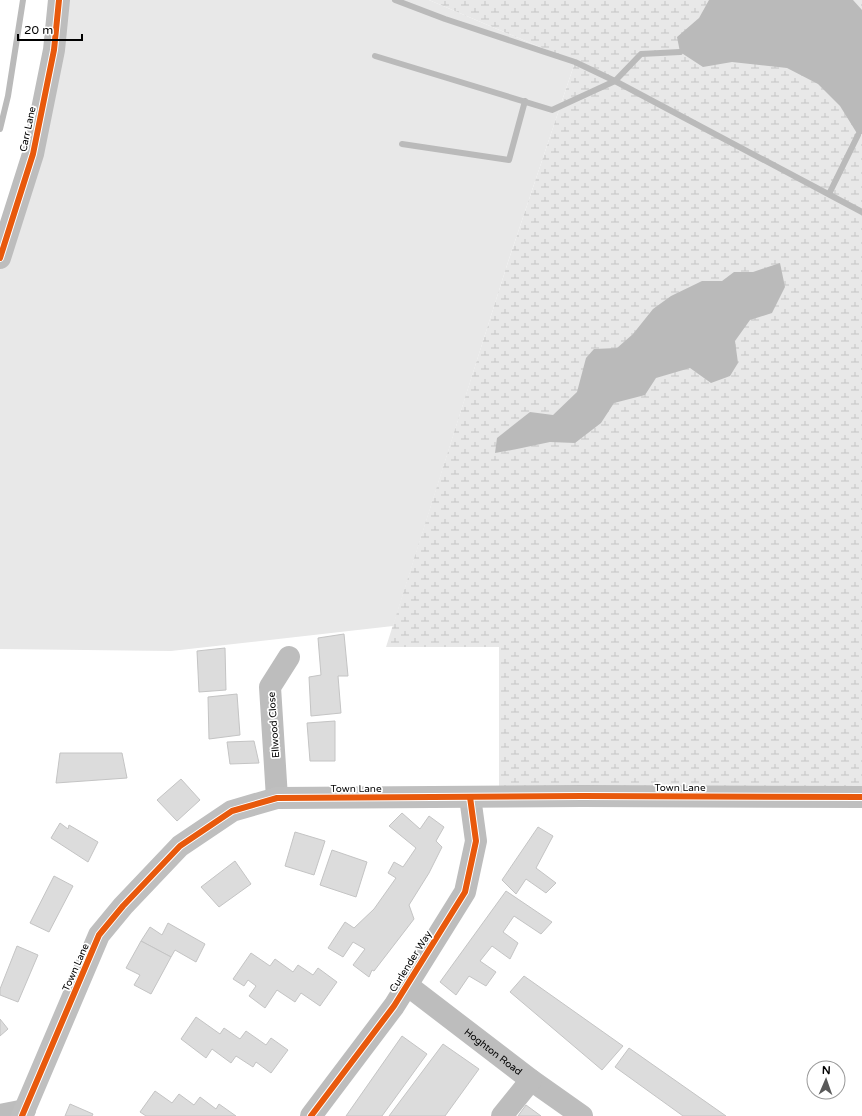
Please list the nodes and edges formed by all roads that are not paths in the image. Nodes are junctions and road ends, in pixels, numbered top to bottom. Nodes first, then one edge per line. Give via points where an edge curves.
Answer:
1 (59, 0) edge
2 (0, 258) edge
3 (289, 657) dead end
4 (470, 797) junction
5 (862, 797) edge
6 (278, 798) junction
7 (407, 985) junction
8 (531, 1080) junction
9 (23, 1113) edge
10 (0, 1115) edge
11 (311, 1116) edge
12 (502, 1116) edge
13 (582, 1116) edge

1 - 2 street, Carr Lane via 54,50 33,154
3 - 6 street, Ellwood Close via 270,687
4 - 5 street, Town Lane
4 - 6 street, Town Lane
4 - 7 street, Curlender Way via 476,841 466,892
6 - 9 street, Town Lane via 232,811 180,846 99,935
7 - 8 street, Hoghton Road
7 - 11 street, Curlender Way
8 - 12 street
8 - 13 street, Hoghton Road
9 - 10 street

